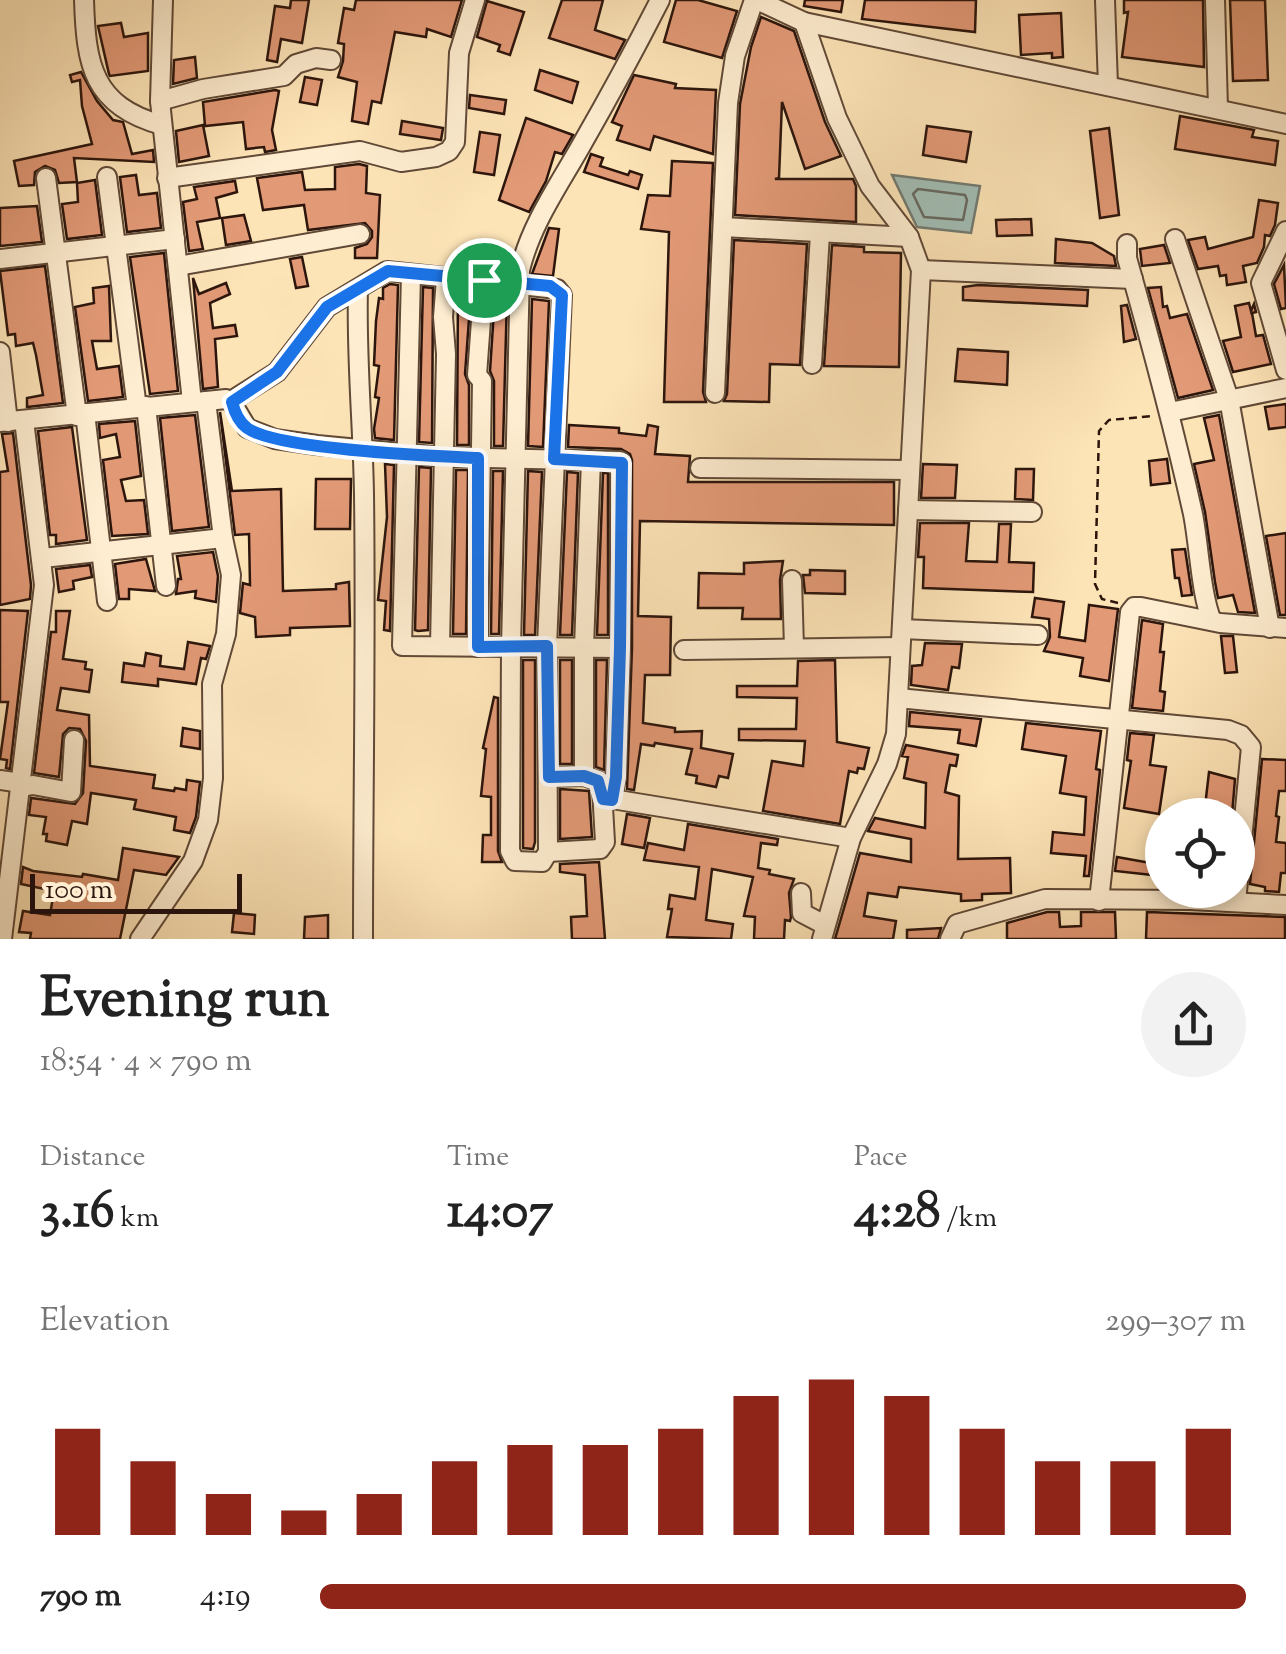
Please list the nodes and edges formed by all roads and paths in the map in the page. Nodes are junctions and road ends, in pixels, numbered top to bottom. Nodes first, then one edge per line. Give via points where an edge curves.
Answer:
1 (84, 0) edge
2 (163, 0) edge
3 (476, 0) edge
4 (660, 0) edge
5 (733, 0) edge
6 (754, 0) edge
7 (1105, 0) edge
8 (1215, 0) edge
9 (804, 22) junction
10 (331, 60) dead end
11 (1108, 86) junction
12 (160, 100) junction
13 (1218, 109) junction
14 (1286, 124) edge
15 (162, 125) junction
16 (107, 176) dead end
17 (46, 178) dead end
18 (167, 178) junction
19 (723, 227) junction
20 (1286, 231) edge
21 (360, 234) dead end
22 (820, 234) junction
23 (909, 237) junction
24 (175, 239) junction
25 (1175, 240) dead end
26 (1128, 244) dead end
27 (115, 248) junction
28 (54, 252) junction
29 (0, 259) edge
30 (178, 266) junction
31 (921, 270) junction
32 (411, 274) junction
33 (446, 279) junction
34 (1133, 279) junction
35 (484, 280) junction
36 (519, 285) junction
37 (358, 289) junction
38 (0, 352) edge
39 (812, 364) dead end
40 (1286, 370) edge
41 (1286, 388) edge
42 (715, 393) dead end
43 (1230, 399) junction
44 (199, 402) junction
45 (232, 402) junction
46 (142, 407) junction
47 (1170, 412) junction
48 (81, 415) junction
49 (11, 421) edge
50 (364, 449) junction
51 (405, 453) junction
52 (443, 456) junction
53 (478, 458) junction
54 (514, 458) junction
55 (554, 459) junction
56 (592, 460) junction
57 (700, 468) dead end
58 (909, 470) junction
59 (908, 510) junction
60 (1032, 512) dead end
61 (223, 538) junction
62 (164, 546) junction
63 (102, 551) junction
64 (43, 558) junction
65 (792, 580) dead end
66 (166, 586) dead end
67 (107, 601) dead end
68 (1134, 607) junction
69 (1212, 621) junction
70 (1278, 628) edge
71 (1038, 635) dead end
72 (901, 638) junction
73 (440, 646) junction
74 (547, 646) junction
75 (478, 647) junction
76 (511, 647) junction
77 (584, 647) junction
78 (620, 648) junction
79 (794, 648) junction
80 (684, 650) dead end
81 (898, 698) junction
82 (1116, 722) junction
83 (74, 740) dead end
84 (584, 776) junction
85 (549, 777) junction
86 (0, 780) edge
87 (22, 785) junction
88 (1246, 798) edge
89 (608, 799) junction
90 (851, 838) junction
91 (548, 852) junction
92 (802, 892) dead end
93 (1145, 901) edge
94 (1099, 902) junction
95 (1255, 903) edge
96 (1286, 905) edge
97 (2, 912) edge
98 (824, 932) edge
99 (2, 939) edge
100 (140, 939) edge
101 (363, 939) edge
102 (950, 939) edge

1 - 15 street via 90,66 111,100
2 - 12 street
3 - 18 street via 459,53 449,151 401,162 360,151
4 - 36 street via 540,218
5 - 6 street
6 - 9 street
6 - 19 street via 728,103
7 - 11 street
8 - 13 street
9 - 11 street
9 - 23 street via 837,118 870,186
10 - 12 street via 316,58 284,76
11 - 13 street
12 - 15 street
13 - 14 street
15 - 18 street
16 - 27 street
17 - 28 street
18 - 24 street
19 - 22 street
19 - 42 street
20 - 40 street via 1261,283
21 - 30 street
22 - 23 street
22 - 39 street
23 - 31 street
24 - 27 street
24 - 30 street
25 - 43 street
26 - 34 street
27 - 28 street
27 - 46 street
28 - 29 street
28 - 48 street
30 - 44 street
31 - 34 street
31 - 58 street
32 - 33 street
32 - 37 street via 388,271
32 - 51 street
33 - 35 street
33 - 52 street
34 - 47 street
35 - 36 street
35 - 53 street
36 - 54 street
36 - 55 street via 550,286 562,295
37 - 45 street via 327,307 277,372
37 - 50 street
38 - 49 street
41 - 43 street
43 - 47 street
43 - 70 street
44 - 45 street
44 - 46 street
44 - 61 street
45 - 50 street via 247,428 274,439
46 - 48 street
46 - 62 street
47 - 68 path via 1110,420 1099,430 1095,584 1102,599
47 - 69 street
48 - 49 street
48 - 63 street
49 - 64 street
50 - 51 street
50 - 101 street
51 - 52 street
51 - 73 street via 402,646
52 - 53 street
52 - 73 street
53 - 54 street
53 - 75 street
54 - 55 street
54 - 76 street
55 - 56 street
55 - 74 street
56 - 77 street
56 - 78 street via 622,463
57 - 58 street
58 - 59 street
59 - 60 street
59 - 72 street
61 - 62 street
61 - 100 street via 231,575 226,634 212,684 208,820 192,862
62 - 63 street
62 - 66 street
63 - 64 street
63 - 67 street
64 - 87 street
65 - 79 street
68 - 69 street
68 - 82 street
69 - 70 street
71 - 72 street
72 - 79 street
72 - 81 street
73 - 75 street
74 - 76 street
74 - 77 street
74 - 85 street
75 - 76 street
76 - 91 street via 511,856 542,862
77 - 78 street
77 - 84 street
78 - 89 street via 616,777
79 - 80 street
81 - 82 street
81 - 90 street via 888,764
82 - 88 street via 1241,736 1251,747
82 - 94 street
83 - 87 street via 72,792
84 - 85 street
84 - 89 street via 598,781
85 - 91 street
86 - 87 street
87 - 97 street
89 - 90 street
89 - 91 street via 600,849
90 - 98 street
92 - 98 street via 802,913
93 - 94 street
94 - 102 street via 1046,900 957,924
95 - 96 street
97 - 99 street

